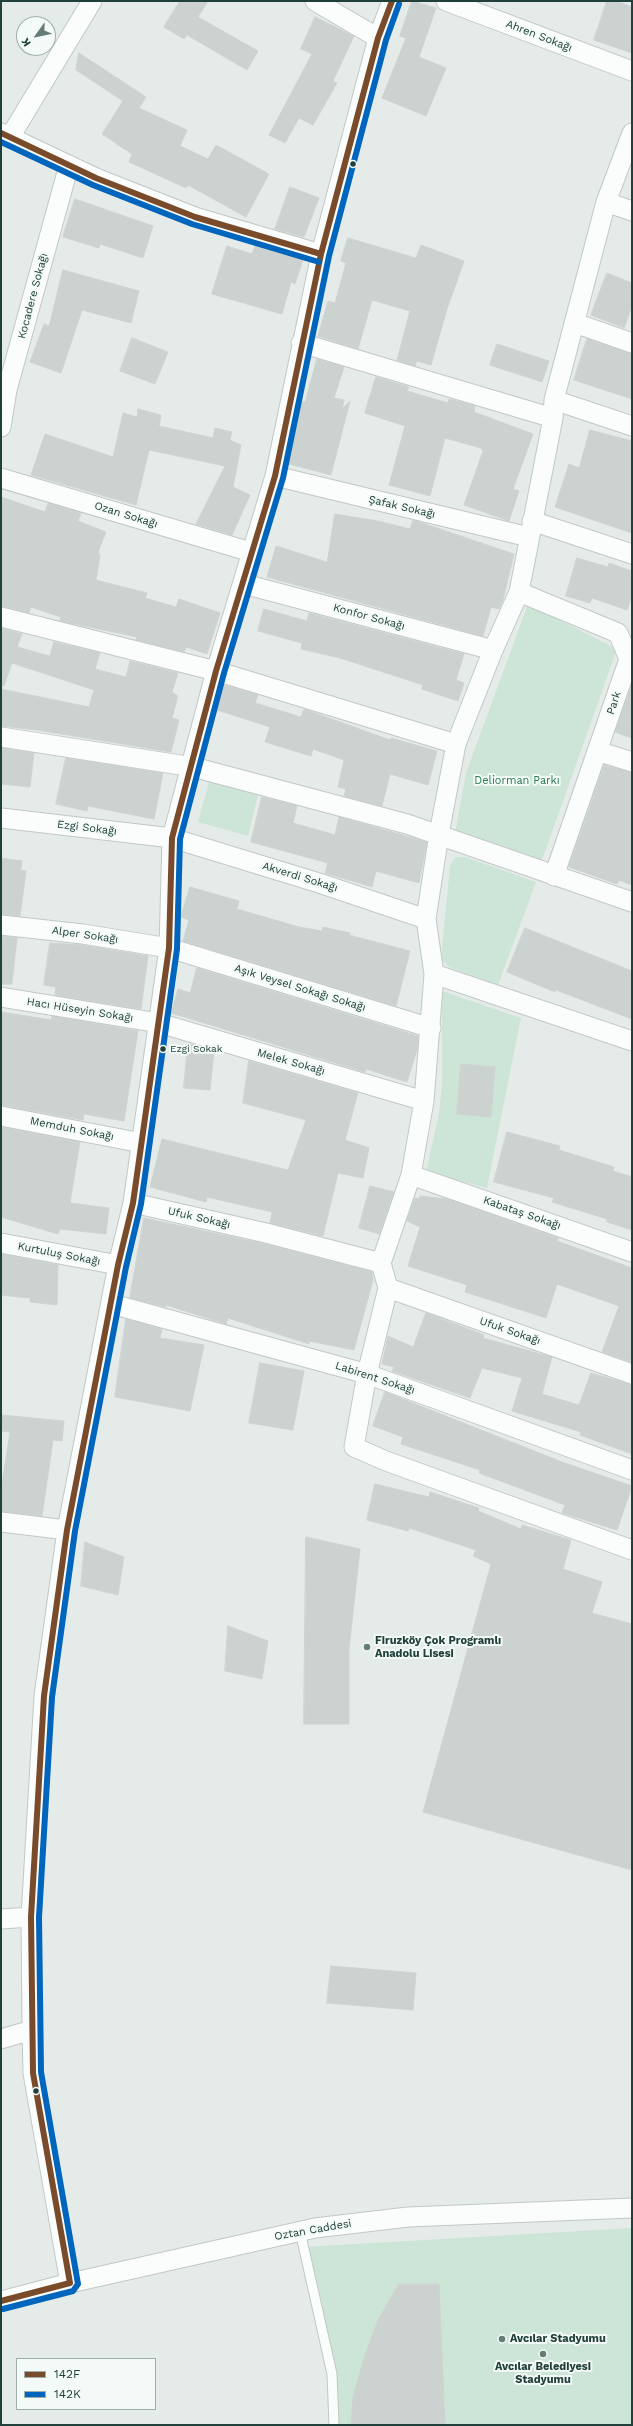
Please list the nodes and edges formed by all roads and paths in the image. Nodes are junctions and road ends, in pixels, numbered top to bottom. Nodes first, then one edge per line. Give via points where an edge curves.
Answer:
1 (92, 1) edge
2 (315, 1) edge
3 (392, 1) edge
4 (446, 1) edge
5 (378, 38) junction
6 (632, 71) edge
7 (632, 133) edge
8 (6, 135) edge
9 (69, 165) junction
10 (606, 202) junction
11 (632, 211) edge
12 (321, 254) junction
13 (574, 323) junction
14 (302, 343) junction
15 (632, 344) edge
16 (4, 389) edge
17 (553, 409) junction
18 (632, 426) edge
19 (1, 427) edge
20 (275, 476) junction
21 (1, 478) edge
22 (531, 529) junction
23 (251, 552) junction
24 (632, 554) edge
25 (244, 584) junction
26 (519, 592) junction
27 (1, 617) edge
28 (493, 650) junction
29 (216, 671) junction
30 (627, 684) edge
31 (1, 737) edge
32 (456, 744) junction
33 (597, 751) junction
34 (632, 762) edge
35 (193, 767) junction
36 (1, 818) edge
37 (439, 834) junction
38 (172, 838) junction
39 (554, 876) junction
40 (632, 902) edge
41 (426, 919) junction
42 (1, 925) edge
43 (169, 948) junction
44 (434, 974) junction
45 (1, 997) edge
46 (159, 1023) junction
47 (431, 1028) junction
48 (632, 1041) edge
49 (424, 1101) junction
50 (1, 1116) edge
51 (142, 1143) junction
52 (411, 1175) junction
53 (133, 1203) junction
54 (1, 1243) edge
55 (632, 1252) edge
56 (381, 1263) junction
57 (118, 1265) junction
58 (388, 1288) junction
59 (112, 1304) junction
60 (367, 1374) junction
61 (632, 1374) edge
62 (632, 1470) edge
63 (1, 1522) edge
64 (67, 1530) junction
65 (632, 1550) edge
66 (31, 1917) junction
67 (1, 1919) edge
68 (32, 2030) junction
69 (1, 2039) edge
70 (632, 2208) edge
71 (300, 2231) junction
72 (70, 2283) junction
73 (1, 2301) edge
74 (334, 2425) edge

1 - 8 street
2 - 5 street
3 - 5 street
4 - 6 street, Ahren Sokağı
5 - 12 street
7 - 10 street
8 - 9 street
9 - 12 street via 195,217
9 - 16 street, Kocadere Sokağı
10 - 11 street
10 - 13 street
12 - 14 street
13 - 15 street
13 - 17 street
14 - 17 street
14 - 20 street
16 - 19 street, Kocadere Sokağı
17 - 18 street
17 - 22 street
20 - 22 street, Şafak Sokağı
20 - 23 street
21 - 23 street, Ozan Sokağı
22 - 24 street, Şafak Sokağı
22 - 26 street
23 - 25 street
25 - 28 street, Konfor Sokağı
25 - 29 street
26 - 28 street
26 - 30 street, Park via 618,633 629,659
27 - 29 street
28 - 32 street
29 - 32 street
29 - 35 street
30 - 33 street, Park
31 - 35 street
32 - 37 street
33 - 34 street
33 - 39 street, Park
35 - 37 street
35 - 38 street
36 - 38 street, Ezgi Sokağı
37 - 39 street
37 - 41 street
38 - 41 street, Akverdi Sokağı
38 - 43 street
39 - 40 street
41 - 44 street
42 - 43 street, Alper Sokağı via 83,934
43 - 46 street
43 - 47 street, Aşık Veysel Sokağı Sokağı
44 - 47 street
44 - 48 street
45 - 46 street, Hacı Hüseyin Sokağı
46 - 49 street, Melek Sokağı
46 - 51 street
47 - 49 street
49 - 52 street
50 - 51 street, Memduh Sokağı
51 - 53 street
52 - 55 street, Kabataş Sokağı
52 - 56 street
53 - 56 street, Ufuk Sokağı
53 - 57 street
54 - 57 street, Kurtuluş Sokağı
56 - 58 street
57 - 59 street
58 - 60 street
58 - 61 street, Ufuk Sokağı
59 - 60 street, Labirent Sokağı
59 - 64 street
60 - 62 street, Labirent Sokağı
60 - 65 street via 354,1447 386,1461
63 - 64 street
64 - 66 street via 44,1696
66 - 67 street
66 - 68 street
68 - 69 street
68 - 72 street via 33,2073
70 - 71 street, Oztan Caddesi via 408,2217
71 - 72 street, Oztan Caddesi
71 - 74 lane via 332,2374
72 - 73 street, Oztan Caddesi

